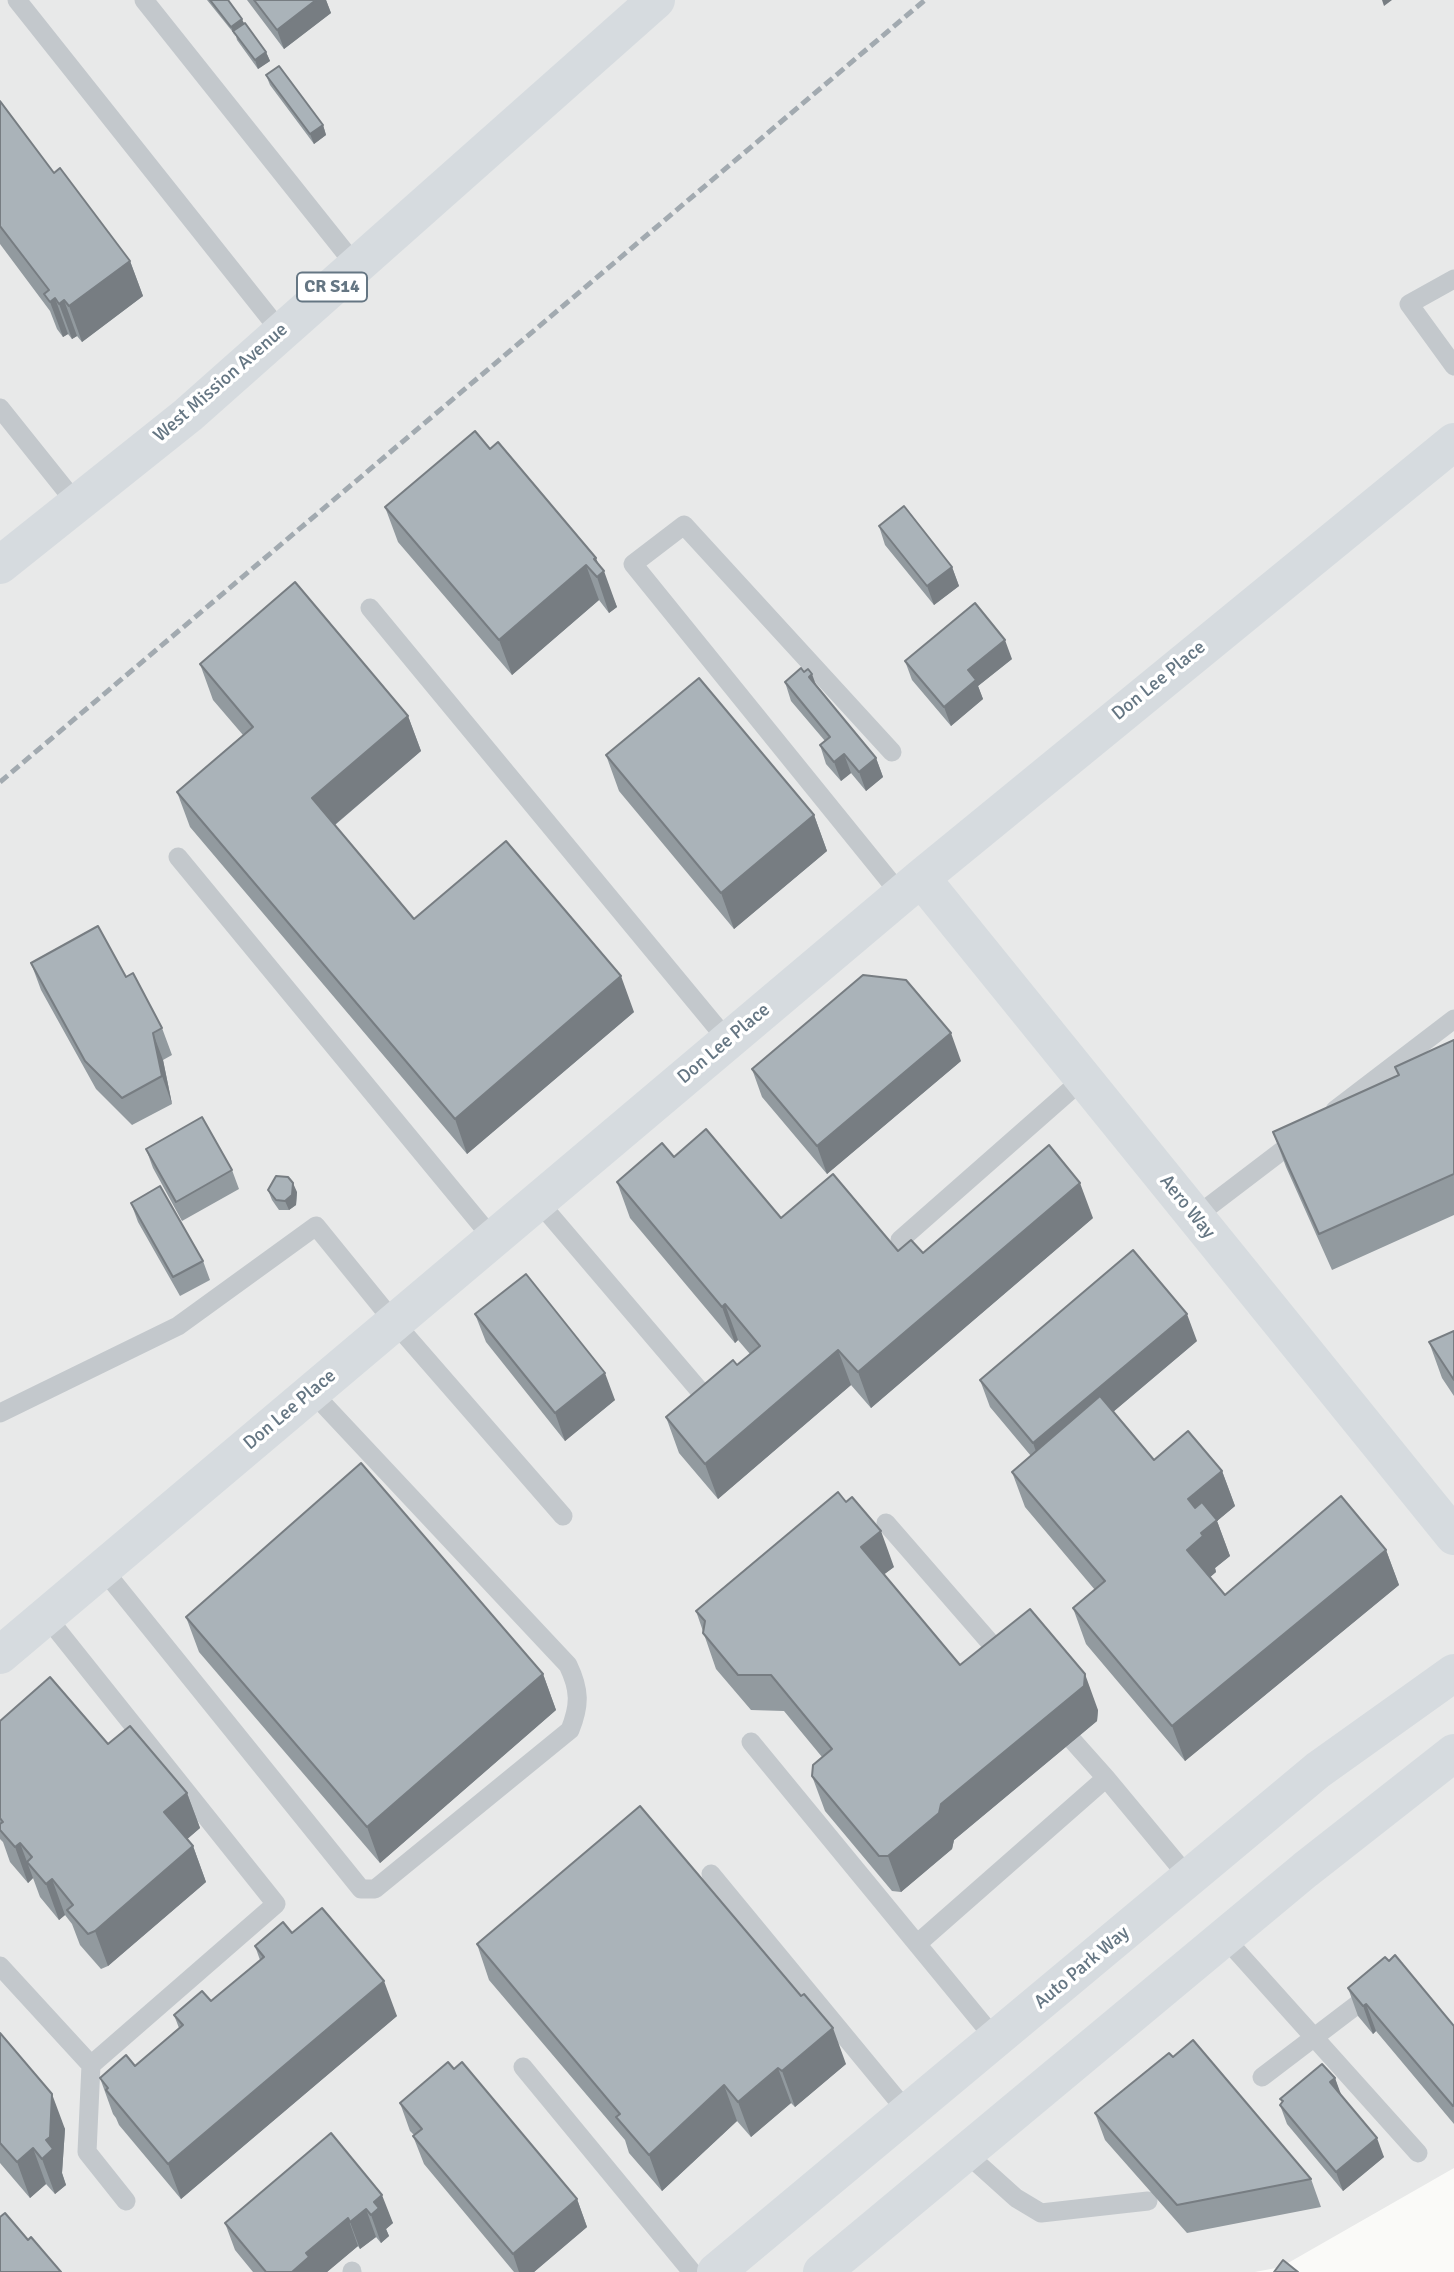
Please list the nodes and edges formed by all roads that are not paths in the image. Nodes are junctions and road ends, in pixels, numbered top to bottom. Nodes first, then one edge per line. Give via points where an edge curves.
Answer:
1 (17, 0) edge
2 (144, 0) edge
3 (656, 0) edge
4 (356, 266) junction
5 (1454, 279) edge
6 (281, 331) junction
7 (1454, 366) edge
8 (0, 408) edge
9 (1454, 442) edge
10 (76, 503) junction
11 (0, 565) edge
12 (370, 608) dead end
13 (892, 752) dead end
14 (178, 857) dead end
15 (911, 887) junction
16 (1454, 1019) edge
17 (728, 1041) junction
18 (1083, 1079) junction
19 (538, 1201) junction
20 (1195, 1217) junction
21 (493, 1240) junction
22 (900, 1240) dead end
23 (394, 1322) junction
24 (312, 1392) junction
25 (705, 1397) edge
26 (0, 1413) edge
27 (563, 1516) dead end
28 (886, 1524) dead end
29 (1454, 1536) edge
30 (102, 1568) junction
31 (46, 1616) junction
32 (0, 1655) edge
33 (1012, 1668) edge
34 (1454, 1673) edge
35 (1073, 1741) dead end
36 (751, 1742) dead end
37 (1454, 1753) edge
38 (1106, 1778) junction
39 (711, 1874) dead end
40 (1189, 1878) junction
41 (1224, 1937) junction
42 (917, 1944) junction
43 (0, 1966) edge
44 (1381, 1986) edge
45 (1315, 2038) junction
46 (996, 2040) junction
47 (91, 2064) junction
48 (523, 2067) dead end
49 (1262, 2077) dead end
50 (909, 2114) junction
51 (966, 2153) junction
52 (1418, 2153) dead end
53 (126, 2201) dead end
54 (1148, 2201) edge
55 (692, 2272) edge
56 (716, 2272) edge
57 (822, 2272) edge

1 - 6 lane
2 - 4 lane
3 - 4 street, West Mission Avenue / CR S14
4 - 6 street, West Mission Avenue / CR S14
5 - 7 lane via 1409,304
6 - 10 street, West Mission Avenue / CR S14 via 188,415
8 - 10 lane
9 - 15 street, Don Lee Place
10 - 11 street, West Mission Avenue / CR S14
12 - 17 lane
13 - 15 lane via 684,525 633,564
14 - 21 lane
15 - 17 street, Don Lee Place
15 - 18 street, Aero Way
16 - 20 lane
17 - 19 street, Don Lee Place
18 - 20 street, Aero Way
18 - 22 lane
19 - 21 street, Don Lee Place
19 - 25 lane
20 - 29 street, Aero Way
21 - 23 street, Don Lee Place
23 - 24 street, Don Lee Place
23 - 26 lane via 316,1226 178,1326
23 - 27 lane
24 - 30 street, Don Lee Place
24 - 30 lane via 568,1665 578,1686 579,1707 570,1730 375,1889 361,1889
28 - 33 lane
30 - 31 street, Don Lee Place
31 - 32 street, Don Lee Place
31 - 47 lane via 276,1904
34 - 40 street, Auto Park Way via 1318,1770
35 - 38 lane
36 - 42 lane
37 - 41 street
38 - 40 lane
38 - 42 lane
39 - 50 lane
40 - 46 street, Auto Park Way
41 - 45 lane
41 - 51 street
42 - 46 lane
43 - 47 lane
44 - 45 lane
45 - 49 lane
45 - 52 lane
46 - 50 street, Auto Park Way
47 - 53 lane via 87,2152
48 - 55 lane
50 - 56 street, Auto Park Way
51 - 54 lane via 1016,2198 1041,2213
51 - 57 street

